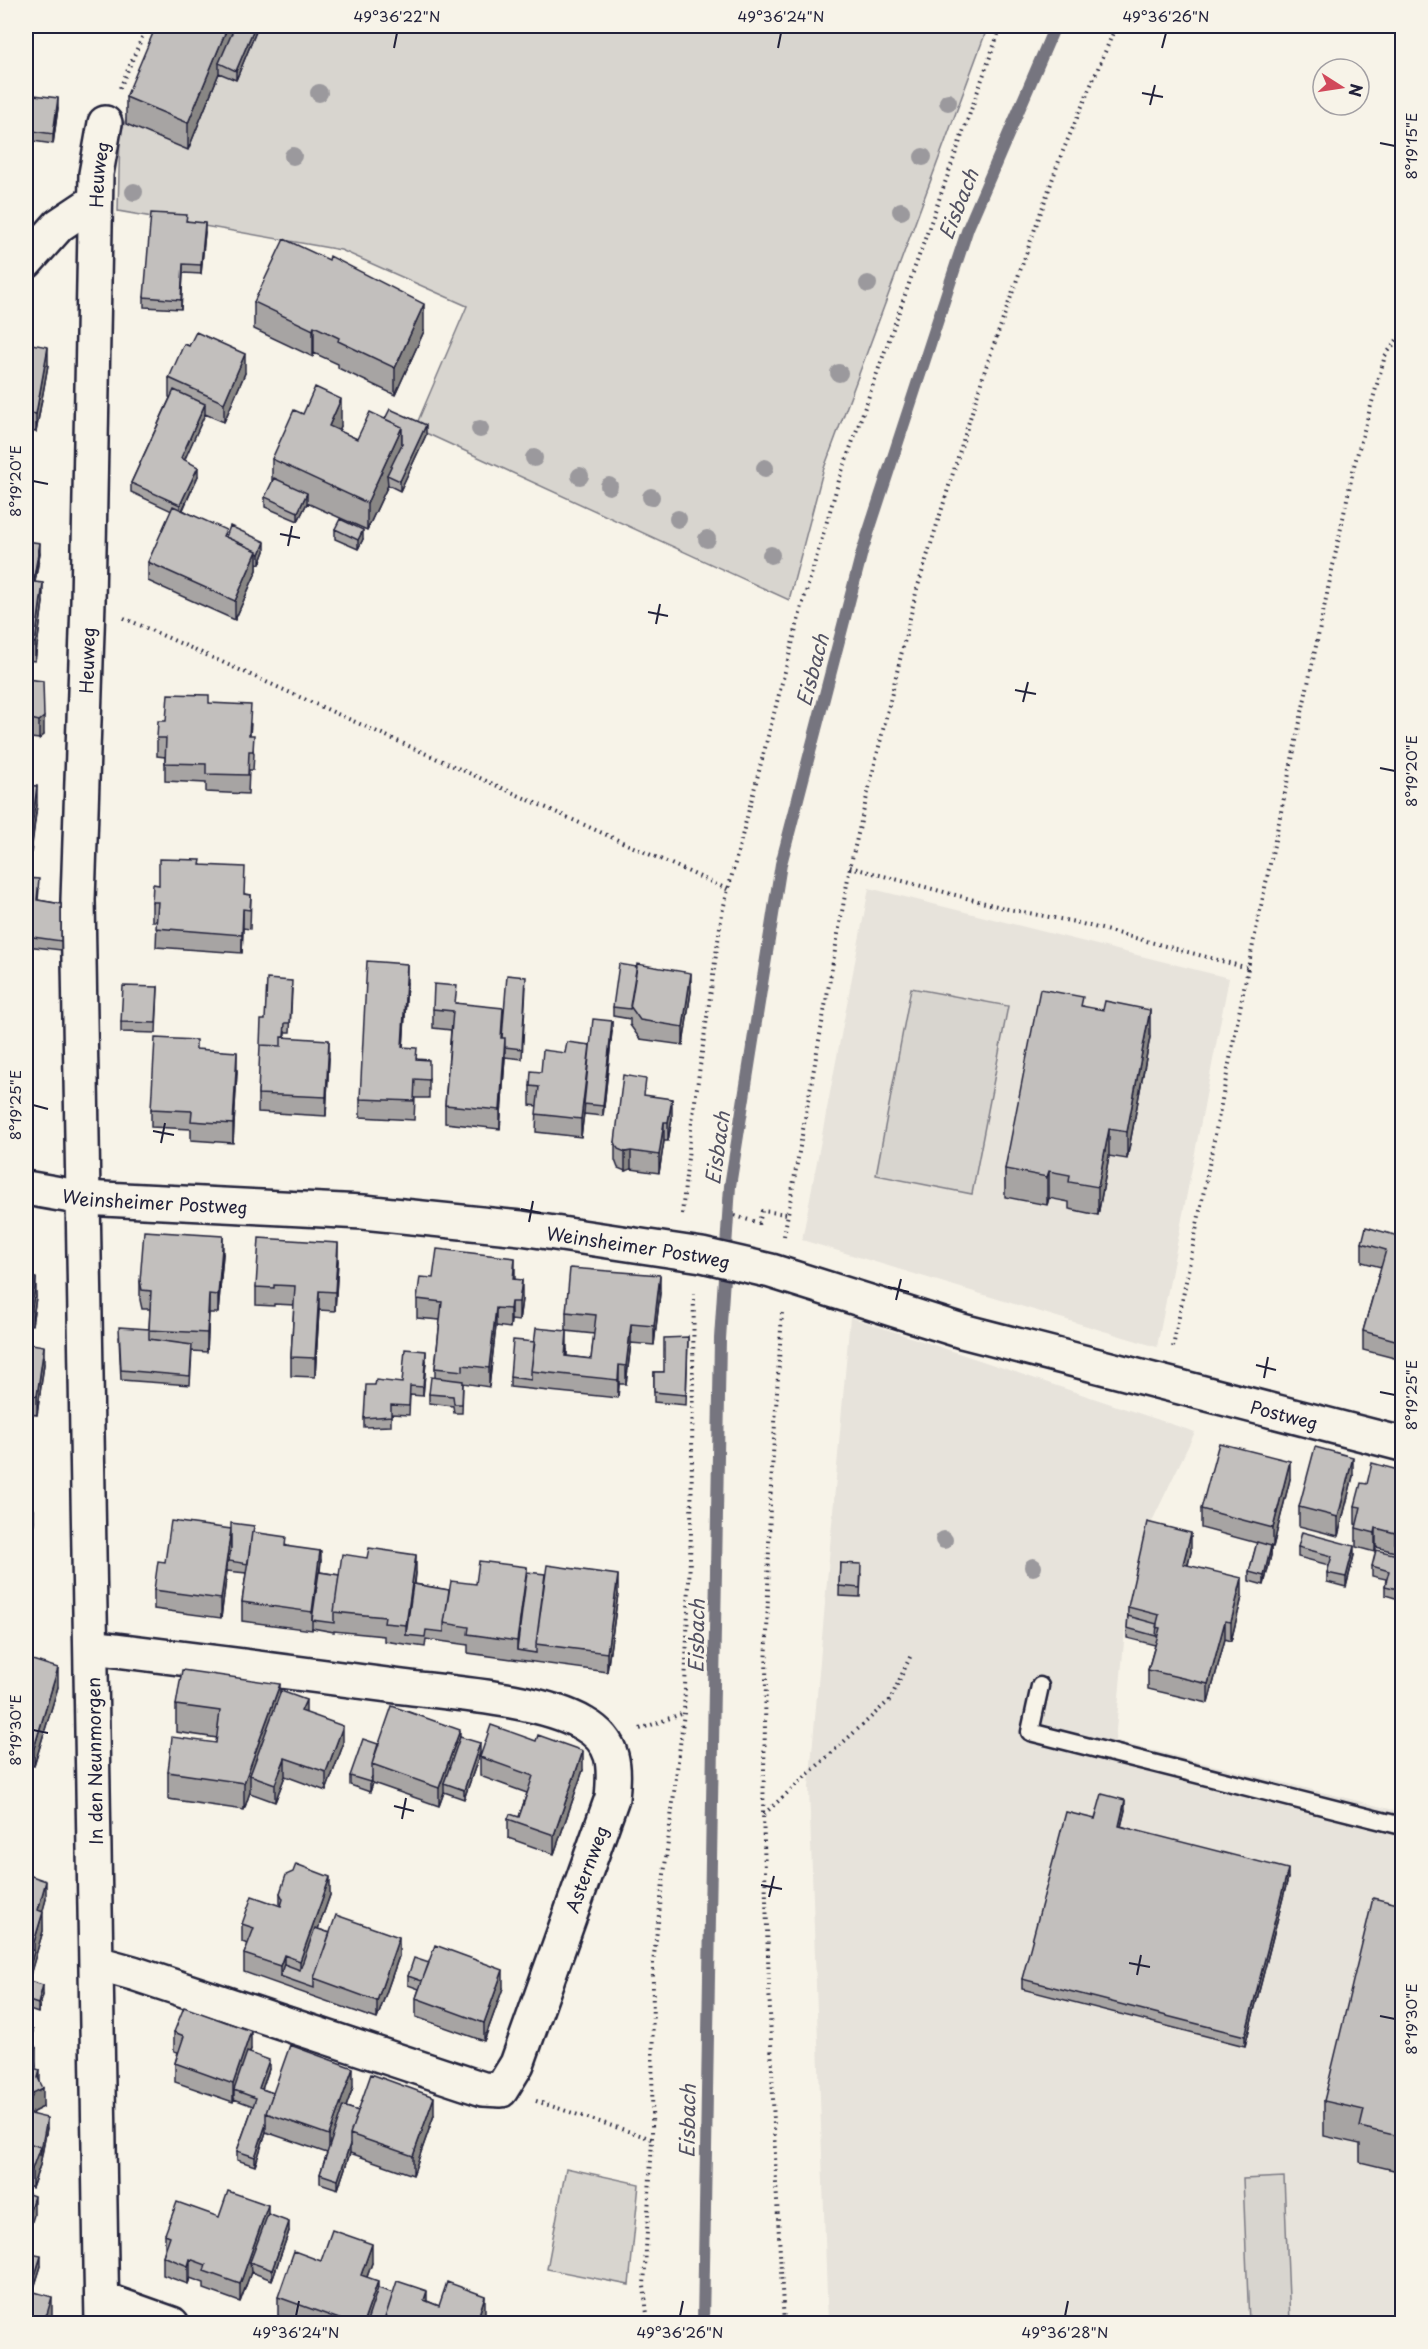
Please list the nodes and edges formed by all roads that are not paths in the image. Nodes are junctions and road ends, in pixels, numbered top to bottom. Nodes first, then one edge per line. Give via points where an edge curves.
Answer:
1 (105, 123) road end
2 (95, 201) junction
3 (26, 262) edge
4 (26, 1188) edge
5 (83, 1198) junction
6 (1166, 1383) joint
7 (1402, 1443) edge
8 (92, 1647) junction
9 (1040, 1686) dead end
10 (1402, 1826) edge
11 (97, 1963) junction
12 (102, 2311) edge
13 (171, 2324) edge

1 - 2 street, Heuweg
2 - 3 street via 59,225
2 - 5 street, Heuweg via 78,900
4 - 5 street, Weinsheimer Postweg
5 - 6 street, Weinsheimer Postweg via 363,1212 521,1228 690,1253 778,1273 962,1331
5 - 8 street, In den Neunmorgen
6 - 7 street, Postweg
8 - 11 street, In den Neunmorgen
8 - 11 street, Asternweg via 546,1709 585,1724 605,1741 615,1765 612,1798 517,2064 501,2090 483,2089
9 - 10 lane via 1030,1732
11 - 12 street, In den Neunmorgen
12 - 13 street

